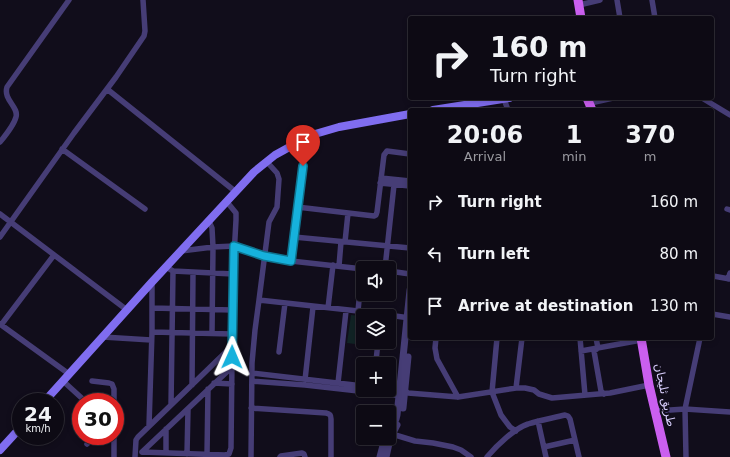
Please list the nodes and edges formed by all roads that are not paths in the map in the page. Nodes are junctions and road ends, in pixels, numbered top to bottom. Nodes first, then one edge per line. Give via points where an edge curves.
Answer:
1 (69, 0) edge
2 (143, 0) edge
3 (600, 0) edge
4 (617, 0) edge
5 (652, 0) edge
6 (579, 2) edge
7 (581, 16) edge
8 (620, 16) edge
9 (655, 16) edge
10 (107, 89) junction
11 (494, 100) edge
12 (606, 100) edge
13 (705, 100) edge
14 (593, 104) edge
15 (446, 108) edge
16 (408, 114) edge
17 (730, 115) edge
18 (306, 138) junction
19 (0, 142) edge
20 (62, 149) junction
21 (408, 154) edge
22 (267, 162) junction
23 (381, 181) junction
24 (408, 181) edge
25 (394, 184) junction
26 (408, 186) edge
27 (236, 192) junction
28 (227, 202) junction
29 (297, 207) junction
30 (145, 209) dead end
31 (348, 213) junction
32 (0, 214) edge
33 (209, 221) junction
34 (10, 222) junction
35 (0, 237) edge
36 (294, 237) junction
37 (343, 242) junction
38 (234, 246) junction
39 (388, 246) junction
40 (213, 247) junction
41 (408, 248) edge
42 (181, 251) junction
43 (54, 255) junction
44 (264, 256) junction
45 (291, 261) junction
46 (386, 261) edge
47 (336, 266) junction
48 (356, 268) edge
49 (170, 269) junction
50 (193, 272) junction
51 (212, 273) junction
52 (396, 273) edge
53 (730, 273) edge
54 (233, 274) junction
55 (408, 274) edge
56 (714, 277) edge
57 (729, 279) edge
58 (152, 282) junction
59 (259, 300) junction
60 (285, 303) junction
61 (313, 307) junction
62 (152, 308) junction
63 (328, 308) junction
64 (172, 309) junction
65 (192, 309) junction
66 (212, 309) junction
67 (127, 310) junction
68 (232, 310) junction
69 (346, 311) junction
70 (356, 311) edge
71 (714, 314) edge
72 (396, 317) edge
73 (730, 317) edge
74 (408, 318) edge
75 (0, 324) edge
76 (152, 332) junction
77 (172, 333) junction
78 (192, 333) junction
79 (212, 333) junction
80 (232, 334) junction
81 (103, 337) junction
82 (151, 340) junction
83 (409, 340) edge
84 (436, 340) edge
85 (497, 340) edge
86 (522, 340) edge
87 (580, 340) edge
88 (596, 340) edge
89 (633, 340) edge
90 (637, 340) edge
91 (700, 340) edge
92 (232, 347) junction
93 (598, 348) junction
94 (581, 351) junction
95 (279, 352) dead end
96 (232, 367) junction
97 (69, 374) junction
98 (252, 374) junction
99 (92, 380) dead end
100 (305, 380) junction
101 (63, 381) junction
102 (252, 381) junction
103 (214, 383) junction
104 (338, 383) junction
105 (232, 384) junction
106 (192, 385) junction
107 (356, 385) edge
108 (647, 386) junction
109 (516, 388) junction
110 (208, 389) junction
111 (396, 391) edge
112 (492, 392) junction
113 (52, 393) edge
114 (76, 393) edge
115 (114, 393) edge
116 (403, 393) junction
117 (604, 394) junction
118 (585, 395) junction
119 (458, 397) junction
120 (171, 405) junction
121 (251, 408) junction
122 (188, 409) junction
123 (686, 409) junction
124 (656, 411) junction
125 (730, 412) edge
126 (396, 419) edge
127 (538, 422) junction
128 (149, 426) junction
129 (166, 429) junction
130 (516, 431) junction
131 (396, 434) edge
132 (12, 437) edge
133 (575, 440) junction
134 (114, 445) edge
135 (383, 445) edge
136 (389, 445) edge
137 (544, 447) junction
138 (0, 450) edge
139 (142, 452) junction
140 (135, 454) edge
141 (164, 454) edge
142 (184, 455) edge
143 (205, 455) edge
144 (225, 456) edge
145 (114, 457) edge
146 (251, 457) edge
147 (280, 457) edge
148 (305, 457) edge
149 (332, 457) edge
150 (380, 457) edge
151 (386, 457) edge
152 (471, 457) edge
153 (487, 457) edge
154 (546, 457) edge
155 (579, 457) edge
156 (660, 457) edge
157 (666, 457) edge
158 (686, 457) edge

1 - 19 street via 7,87 6,94 17,116
2 - 10 street via 144,36
3 - 6 street
4 - 8 street
5 - 9 street
6 - 7 main road
10 - 20 street
10 - 27 street
11 - 15 main road
12 - 14 street
13 - 17 street
16 - 18 main road via 339,127
18 - 22 main road
18 - 29 street
20 - 30 street
20 - 34 street
21 - 23 street via 387,151 385,153
22 - 27 main road
22 - 44 street via 279,179 277,207 269,222
23 - 24 street
23 - 25 street
23 - 31 street via 376,215
25 - 26 street
25 - 39 street
27 - 28 main road
28 - 33 main road
28 - 38 street via 236,212
29 - 31 street
29 - 36 street
31 - 37 street
32 - 34 street
33 - 40 street
33 - 42 main road
34 - 35 street
34 - 43 street
36 - 37 street
36 - 45 street
37 - 39 street
37 - 47 street
38 - 40 street
38 - 44 street
38 - 54 street
39 - 41 street
39 - 46 street
40 - 42 street
40 - 51 street
42 - 49 main road
43 - 67 street
43 - 75 street
44 - 45 street
44 - 59 street
45 - 47 street
47 - 48 street
47 - 63 street
49 - 50 street
49 - 58 main road
49 - 64 street
50 - 51 street
50 - 65 street
51 - 54 street
51 - 66 street
52 - 55 street
53 - 57 street
54 - 68 street
56 - 57 street
58 - 62 street
58 - 67 main road
59 - 60 street
59 - 98 street
60 - 61 street
60 - 95 street
61 - 63 street
61 - 100 street
62 - 64 street
62 - 76 street
63 - 69 street
64 - 65 street
64 - 77 street
65 - 66 street
65 - 78 street
66 - 68 street
66 - 79 street
67 - 81 main road
68 - 80 street
69 - 70 street
69 - 104 street
71 - 73 street
72 - 74 street
74 - 116 street
75 - 97 street
76 - 77 street
76 - 82 street
77 - 78 street
77 - 120 street
78 - 79 street
78 - 106 street
79 - 80 street
80 - 92 street
81 - 82 street
81 - 97 main road
82 - 128 street
83 - 116 street
84 - 119 street via 437,359
85 - 112 street
86 - 109 street
87 - 94 street
88 - 93 street
89 - 93 street
90 - 108 main road, طريق ثليجان
91 - 123 street
92 - 96 street
92 - 106 street
93 - 94 street
93 - 117 street via 594,351 601,391
94 - 118 street
96 - 103 street
96 - 105 street
97 - 101 main road
98 - 100 street
98 - 102 street
99 - 115 street via 112,384
100 - 104 street
101 - 113 main road
101 - 114 street
102 - 116 street
102 - 121 street
103 - 105 street
103 - 110 street
104 - 107 street
105 - 144 street via 231,448
106 - 120 street
108 - 117 street
108 - 124 main road, طريق ثليجان
108 - 156 main road, طريق ثليجان via 648,408
109 - 112 street
109 - 118 street via 534,390 552,398
110 - 122 street
110 - 143 street
111 - 116 street
112 - 119 street
112 - 130 street via 501,415
116 - 119 street
116 - 126 street
117 - 118 street
120 - 128 street
121 - 146 street
121 - 149 street via 329,414
122 - 129 street
122 - 142 street
123 - 124 street
123 - 125 street
123 - 158 street
124 - 157 main road, طريق ثليجان
127 - 130 street
127 - 133 street via 568,416
127 - 137 street
128 - 140 street via 136,440
129 - 139 street
129 - 141 street
130 - 153 street
131 - 152 street via 415,441 453,446
132 - 138 main road
133 - 137 street
133 - 155 street
134 - 145 street
135 - 150 street
136 - 151 street
137 - 154 street
139 - 140 street
139 - 141 street
141 - 142 street
142 - 143 street
143 - 144 street
147 - 148 street via 304,454

